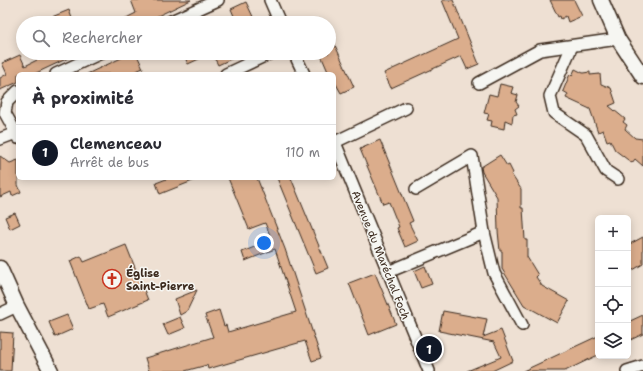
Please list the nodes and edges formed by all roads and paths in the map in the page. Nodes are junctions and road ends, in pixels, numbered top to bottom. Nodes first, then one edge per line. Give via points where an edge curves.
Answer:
1 (218, 0) edge
2 (270, 0) edge
3 (601, 0) edge
4 (183, 16) edge
5 (277, 16) edge
6 (618, 39) junction
7 (572, 46) junction
8 (86, 60) edge
9 (256, 60) edge
10 (297, 60) edge
11 (60, 72) edge
12 (230, 72) edge
13 (303, 72) edge
14 (643, 77) edge
15 (479, 83) dead end
16 (16, 94) edge
17 (406, 108) dead end
18 (16, 133) edge
19 (16, 135) edge
20 (0, 139) edge
21 (336, 141) edge
22 (336, 143) edge
23 (618, 179) dead end
24 (416, 189) dead end
25 (484, 232) junction
26 (0, 268) edge
27 (388, 272) junction
28 (17, 306) junction
29 (0, 314) edge
30 (522, 325) dead end
31 (643, 366) edge
32 (51, 371) edge
33 (429, 371) edge
34 (627, 371) edge

1 - 4 street
2 - 5 street
3 - 6 street
6 - 7 street
6 - 14 street
7 - 15 street via 540,50
7 - 23 street via 550,96 554,113 586,135 606,171
8 - 11 street
9 - 12 street
10 - 13 street
16 - 18 street via 6,102 5,113
17 - 21 street
19 - 20 street
22 - 27 street, Avenue du Maréchal Foch
24 - 25 street via 472,156
25 - 27 street
25 - 30 street via 494,273
26 - 28 street
27 - 33 street, Avenue du Maréchal Foch
28 - 29 street
28 - 32 street
31 - 34 street

